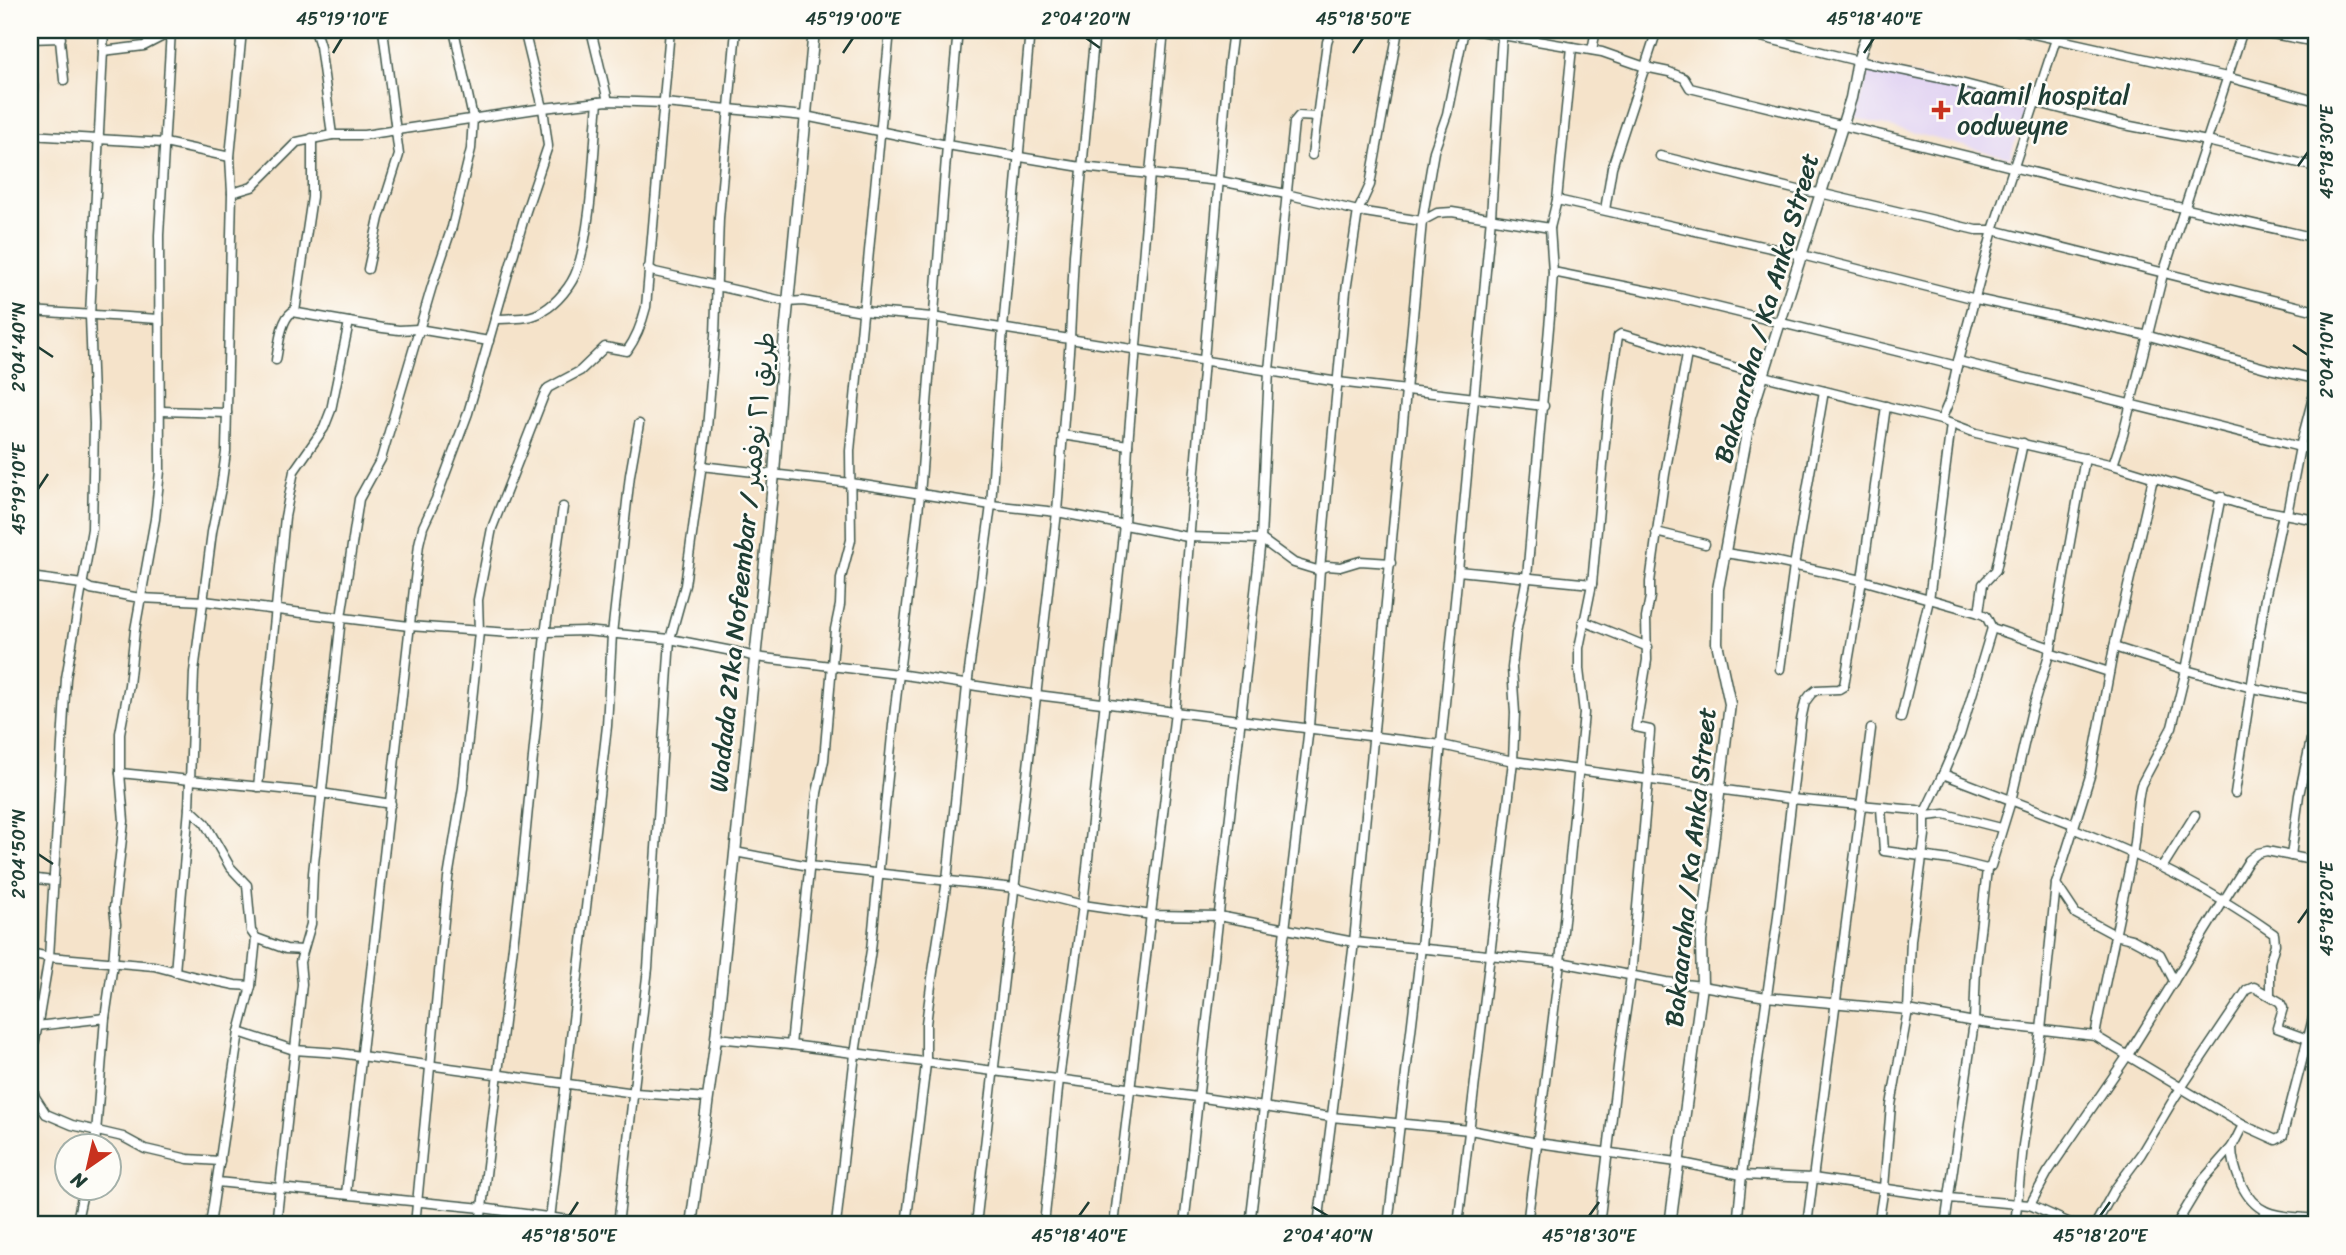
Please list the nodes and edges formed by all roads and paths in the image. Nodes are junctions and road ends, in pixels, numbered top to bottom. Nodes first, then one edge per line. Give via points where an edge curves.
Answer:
1 (104, 30) edge
2 (242, 30) edge
3 (315, 30) edge
4 (383, 30) edge
5 (454, 30) edge
6 (524, 30) edge
7 (591, 30) edge
8 (670, 30) edge
9 (736, 30) edge
10 (814, 30) edge
11 (890, 30) edge
12 (958, 30) edge
13 (1030, 30) edge
14 (1095, 30) edge
15 (1164, 30) edge
16 (1233, 30) edge
17 (1331, 30) edge
18 (1398, 30) edge
19 (1464, 30) edge
20 (1474, 30) edge
21 (1534, 30) edge
22 (1596, 30) edge
23 (1657, 30) edge
24 (1733, 30) edge
25 (1868, 30) edge
26 (2016, 30) edge
27 (2059, 30) edge
28 (2243, 30) edge
29 (2251, 30) edge
30 (171, 31) edge
31 (60, 34) edge
32 (1502, 35) junction
33 (30, 39) edge
34 (1532, 39) junction
35 (2056, 40) junction
36 (2316, 42) edge
37 (1572, 47) junction
38 (1592, 50) junction
39 (103, 51) junction
40 (1858, 61) junction
41 (1645, 67) junction
42 (2227, 77) junction
43 (64, 80) dead end
44 (30, 85) edge
45 (608, 101) junction
46 (2316, 101) edge
47 (598, 102) junction
48 (2035, 102) junction
49 (664, 103) junction
50 (543, 108) junction
51 (730, 109) junction
52 (804, 116) junction
53 (1317, 117) junction
54 (473, 118) junction
55 (1843, 127) junction
56 (397, 130) junction
57 (880, 130) junction
58 (30, 135) edge
59 (332, 135) junction
60 (313, 138) junction
61 (97, 140) junction
62 (2207, 141) junction
63 (30, 142) edge
64 (165, 144) junction
65 (947, 145) junction
66 (1312, 155) dead end
67 (1660, 156) dead end
68 (230, 157) junction
69 (1018, 157) junction
70 (1081, 167) junction
71 (2015, 167) junction
72 (2316, 167) edge
73 (1150, 173) junction
74 (1220, 181) junction
75 (1820, 192) junction
76 (232, 193) junction
77 (1286, 194) junction
78 (1557, 200) junction
79 (2184, 206) junction
80 (1605, 210) junction
81 (1358, 211) junction
82 (1491, 217) junction
83 (1422, 222) junction
84 (1550, 228) junction
85 (1993, 230) junction
86 (2316, 238) edge
87 (1802, 255) junction
88 (648, 268) junction
89 (368, 269) dead end
90 (1553, 272) junction
91 (2164, 274) junction
92 (716, 284) junction
93 (1976, 299) junction
94 (788, 302) junction
95 (30, 311) edge
96 (862, 311) junction
97 (2316, 311) edge
98 (295, 312) junction
99 (90, 316) junction
100 (932, 317) junction
101 (159, 319) junction
102 (495, 319) junction
103 (349, 322) junction
104 (1779, 322) junction
105 (1003, 328) junction
106 (418, 329) junction
107 (2148, 336) junction
108 (1070, 338) junction
109 (489, 341) junction
110 (1136, 349) junction
111 (1687, 354) junction
112 (276, 360) dead end
113 (1204, 362) junction
114 (1957, 363) junction
115 (1269, 370) junction
116 (1764, 376) junction
117 (2316, 379) edge
118 (1338, 382) junction
119 (2316, 386) edge
120 (1406, 391) junction
121 (1824, 391) junction
122 (1473, 399) junction
123 (2131, 404) junction
124 (1544, 406) junction
125 (1886, 406) junction
126 (161, 411) junction
127 (227, 413) junction
128 (1941, 420) junction
129 (639, 424) dead end
130 (1951, 424) junction
131 (1062, 435) junction
132 (2022, 443) junction
133 (1128, 445) junction
134 (2300, 447) junction
135 (2316, 450) edge
136 (2085, 458) junction
137 (2113, 465) junction
138 (701, 466) junction
139 (775, 474) junction
140 (2153, 478) junction
141 (851, 483) junction
142 (920, 495) junction
143 (2221, 496) junction
144 (991, 505) junction
145 (563, 507) dead end
146 (1057, 512) junction
147 (2285, 514) junction
148 (2316, 520) edge
149 (1124, 524) junction
150 (1656, 532) junction
151 (1188, 537) junction
152 (1261, 538) junction
153 (1705, 544) dead end
154 (1725, 553) junction
155 (1391, 563) junction
156 (1794, 566) junction
157 (1321, 569) junction
158 (1458, 571) junction
159 (30, 577) edge
160 (1527, 577) junction
161 (1862, 580) junction
162 (82, 584) junction
163 (1592, 584) junction
164 (140, 598) junction
165 (1929, 600) junction
166 (204, 601) junction
167 (274, 611) junction
168 (1979, 613) junction
169 (341, 618) junction
170 (1584, 621) junction
171 (409, 626) junction
172 (1992, 628) junction
173 (479, 632) junction
174 (545, 634) junction
175 (612, 634) junction
176 (670, 639) junction
177 (1648, 647) junction
178 (2113, 647) junction
179 (2050, 651) junction
180 (755, 657) junction
181 (831, 667) junction
182 (1780, 669) dead end
183 (2186, 670) junction
184 (2109, 672) junction
185 (898, 674) junction
186 (967, 685) junction
187 (2252, 688) junction
188 (1037, 695) junction
189 (2316, 700) edge
190 (1105, 702) junction
191 (1175, 712) junction
192 (2316, 717) edge
193 (1901, 718) dead end
194 (1239, 719) junction
195 (1309, 727) junction
196 (1871, 729) dead end
197 (1375, 737) junction
198 (1442, 745) junction
199 (1513, 761) junction
200 (1578, 770) junction
201 (120, 773) junction
202 (1943, 774) junction
203 (190, 779) junction
204 (1647, 780) junction
205 (258, 787) junction
206 (1720, 789) junction
207 (321, 793) junction
208 (2235, 793) dead end
209 (1791, 799) junction
210 (2011, 801) junction
211 (391, 804) junction
212 (1861, 805) junction
213 (189, 808) junction
214 (1881, 808) junction
215 (1925, 814) junction
216 (2195, 815) dead end
217 (2073, 826) junction
218 (2001, 828) junction
219 (735, 852) junction
220 (2133, 852) junction
221 (1921, 856) junction
222 (2291, 856) junction
223 (2316, 861) edge
224 (809, 866) junction
225 (2163, 866) junction
226 (1987, 869) junction
227 (877, 874) junction
228 (30, 878) edge
229 (947, 880) junction
230 (53, 881) junction
231 (2056, 884) junction
232 (1016, 888) junction
233 (2224, 901) junction
234 (1083, 905) junction
235 (1152, 915) junction
236 (1219, 916) junction
237 (1284, 930) junction
238 (2115, 935) junction
239 (256, 938) junction
240 (1354, 942) junction
241 (1421, 947) junction
242 (303, 950) junction
243 (30, 953) edge
244 (1488, 956) junction
245 (49, 957) junction
246 (1560, 962) junction
247 (113, 964) junction
248 (175, 972) junction
249 (1631, 976) junction
250 (2174, 981) junction
251 (251, 986) junction
252 (1702, 986) junction
253 (2270, 995) junction
254 (1766, 997) junction
255 (1837, 1005) junction
256 (2316, 1007) edge
257 (1908, 1010) junction
258 (105, 1018) junction
259 (1974, 1022) junction
260 (37, 1026) junction
261 (2041, 1031) junction
262 (239, 1032) junction
263 (2095, 1036) junction
264 (716, 1038) junction
265 (30, 1039) edge
266 (2312, 1041) edge
267 (791, 1045) junction
268 (293, 1050) junction
269 (855, 1054) junction
270 (2128, 1055) junction
271 (362, 1056) junction
272 (926, 1063) junction
273 (430, 1067) junction
274 (30, 1070) edge
275 (995, 1072) junction
276 (496, 1075) junction
277 (30, 1079) edge
278 (1059, 1079) junction
279 (566, 1083) junction
280 (2182, 1088) junction
281 (1130, 1089) junction
282 (635, 1093) junction
283 (1197, 1097) junction
284 (708, 1098) junction
285 (1264, 1107) junction
286 (1331, 1117) junction
287 (1399, 1122) junction
288 (2243, 1125) junction
289 (97, 1129) junction
290 (1470, 1130) junction
291 (96, 1132) edge
292 (1538, 1143) junction
293 (2232, 1147) junction
294 (1609, 1152) junction
295 (220, 1161) junction
296 (1677, 1162) junction
297 (1742, 1175) junction
298 (1813, 1178) junction
299 (216, 1182) junction
300 (1884, 1187) junction
301 (280, 1188) junction
302 (346, 1194) junction
303 (1949, 1198) junction
304 (82, 1202) edge
305 (418, 1202) junction
306 (2017, 1205) junction
307 (2030, 1205) junction
308 (482, 1208) junction
309 (2264, 1211) junction
310 (550, 1219) junction
311 (2316, 1219) edge
312 (76, 1225) edge
313 (210, 1225) edge
314 (276, 1225) edge
315 (415, 1225) edge
316 (480, 1225) edge
317 (606, 1225) edge
318 (618, 1225) edge
319 (691, 1225) edge
320 (836, 1225) edge
321 (906, 1225) edge
322 (976, 1225) edge
323 (1045, 1225) edge
324 (1114, 1225) edge
325 (1184, 1225) edge
326 (1250, 1225) edge
327 (1318, 1225) edge
328 (1388, 1225) edge
329 (1458, 1225) edge
330 (1527, 1225) edge
331 (1599, 1225) edge
332 (1670, 1225) edge
333 (1737, 1225) edge
334 (1807, 1225) edge
335 (1878, 1225) edge
336 (1945, 1225) edge
337 (2015, 1225) edge
338 (2074, 1225) edge
339 (2095, 1225) edge
340 (2176, 1225) edge
341 (2261, 1225) edge

1 - 39 street
2 - 68 street
3 - 59 street
4 - 56 street
5 - 54 street
6 - 50 street
7 - 45 street
8 - 49 street
9 - 51 street
10 - 52 street, Wadada 21ka Nofeembar / طريق ٢١ نوفمبر
11 - 57 street
12 - 65 street
13 - 69 street
14 - 70 street
15 - 73 street
16 - 74 street
17 - 53 street
18 - 81 street via 1370,185
19 - 83 street
20 - 32 street
21 - 34 street
22 - 38 street
23 - 41 street
24 - 40 street
25 - 40 street, Bakaaraha / Ka Anka Street
26 - 35 street
27 - 35 street
28 - 42 street
29 - 36 street
30 - 39 street via 144,46
30 - 64 street
31 - 33 street
31 - 43 street
32 - 34 street
32 - 82 street
34 - 37 street
35 - 42 street
35 - 48 street
37 - 38 street
37 - 78 street
38 - 41 street
39 - 61 street
40 - 48 street
40 - 55 street, Bakaaraha / Ka Anka Street
41 - 55 street via 1684,78 1690,88
41 - 80 street via 1612,167
42 - 46 street
42 - 62 street
44 - 58 street
45 - 47 street
45 - 49 street
47 - 50 street
47 - 102 street via 585,239 577,271 544,311
48 - 62 street
48 - 71 street
49 - 51 street
49 - 88 street
50 - 54 street
50 - 102 street via 548,146
51 - 52 street
51 - 92 street
52 - 57 street
52 - 94 street, Wadada 21ka Nofeembar / طريق ٢١ نوفمبر
53 - 66 street
53 - 77 street via 1299,116 1294,122
54 - 56 street
54 - 106 street via 462,193
55 - 71 street
55 - 75 street, Bakaaraha / Ka Anka Street
56 - 59 street
56 - 89 street via 398,161
57 - 65 street
57 - 96 street
58 - 61 street
58 - 63 street
59 - 60 street
60 - 76 street via 297,142 252,187
60 - 98 street via 312,197
61 - 64 street
61 - 99 street
62 - 72 street
62 - 79 street
64 - 68 street
64 - 101 street
65 - 69 street
65 - 100 street
67 - 75 street
68 - 76 street
69 - 70 street
69 - 105 street
70 - 73 street
70 - 108 street
71 - 79 street
71 - 85 street
73 - 74 street
73 - 110 street
74 - 77 street
74 - 113 street
75 - 85 street via 1976,230
75 - 87 street, Bakaaraha / Ka Anka Street
76 - 127 street
77 - 81 street
77 - 115 street
78 - 80 street
78 - 84 street
79 - 86 street
79 - 91 street
80 - 87 street
81 - 83 street
81 - 118 street
82 - 83 street via 1437,213
82 - 84 street
82 - 122 street
83 - 120 street
84 - 90 street
85 - 91 street
85 - 93 street
87 - 93 street
87 - 104 street, Bakaaraha / Ka Anka Street
88 - 92 street
88 - 173 street via 646,307 627,351 605,346 580,370 548,388 540,401 492,528 478,600
90 - 104 street
90 - 124 street
91 - 97 street
91 - 107 street
92 - 94 street
92 - 138 street
93 - 107 street
93 - 114 street
94 - 96 street
94 - 139 street, Wadada 21ka Nofeembar / طريق ٢١ نوفمبر
95 - 99 street
96 - 100 street
96 - 141 street
98 - 103 street
98 - 112 street via 288,315
99 - 101 street
99 - 162 street via 94,472 92,529
100 - 105 street
100 - 142 street
101 - 126 street
102 - 109 street
103 - 106 street
103 - 167 street via 331,410 294,471
104 - 114 street
104 - 116 street, Bakaaraha / Ka Anka Street
105 - 108 street
105 - 144 street
106 - 109 street
106 - 169 street via 381,459 359,499
107 - 117 street
107 - 123 street
108 - 110 street
108 - 131 street
109 - 171 street via 468,413 423,527
110 - 113 street
110 - 133 street
111 - 116 street
111 - 150 street
111 - 163 street via 1629,335 1618,337
113 - 115 street
113 - 151 street
114 - 123 street
114 - 128 street
115 - 118 street
115 - 152 street
116 - 121 street
116 - 154 street, Bakaaraha / Ka Anka Street via 1742,454
118 - 120 street
118 - 157 street
119 - 134 street
120 - 122 street
120 - 155 street
121 - 125 street
121 - 156 street
122 - 124 street
122 - 158 street
123 - 134 street
123 - 137 street
124 - 160 street
125 - 128 street
125 - 161 street
126 - 127 street
126 - 164 street via 156,507
127 - 166 street via 226,452
128 - 130 street
129 - 175 street
130 - 132 street
130 - 165 street
131 - 133 street
131 - 146 street
132 - 136 street
132 - 168 street via 1996,570 1983,584
133 - 149 street
134 - 135 street
134 - 147 street
136 - 137 street
136 - 179 street
137 - 140 street
138 - 139 street
138 - 176 street via 685,585
139 - 141 street
139 - 180 street, Wadada 21ka Nofeembar / طريق ٢١ نوفمبر
140 - 143 street
140 - 178 street
141 - 142 street
141 - 181 street via 850,540
142 - 144 street
142 - 185 street
143 - 147 street
143 - 183 street
144 - 146 street
144 - 186 street
145 - 174 street
146 - 149 street
146 - 188 street
147 - 148 street
147 - 187 street via 2265,598
149 - 151 street
149 - 190 street
150 - 153 street
150 - 177 street via 1646,618
151 - 152 street
151 - 191 street
152 - 157 street via 1294,563
152 - 194 street
154 - 156 street
154 - 206 street, Bakaaraha / Ka Anka Street via 1716,626 1730,704
155 - 157 street via 1360,561
155 - 197 street
156 - 161 street
156 - 182 street
157 - 195 street
158 - 160 street
158 - 198 street
159 - 162 street
160 - 163 street
160 - 199 street via 1512,668
161 - 165 street
161 - 209 street via 1844,686 1816,690 1805,702
162 - 164 street
162 - 230 street via 66,678
163 - 170 street
164 - 166 street
164 - 201 street via 120,733
165 - 168 street
165 - 193 street
166 - 167 street
166 - 203 street via 194,672
167 - 169 street
167 - 205 street
168 - 172 street
169 - 171 street
169 - 207 street
170 - 177 street
170 - 200 street via 1579,648 1584,713
171 - 173 street
171 - 211 street
172 - 179 street
172 - 202 street via 1960,735
173 - 174 street
173 - 273 street
174 - 175 street via 564,630
174 - 276 street
175 - 176 street
175 - 279 street via 607,726
176 - 180 street
176 - 282 street
177 - 204 street via 1636,727 1650,730
178 - 183 street
178 - 184 street
179 - 184 street
179 - 210 street
180 - 181 street
180 - 219 street, Wadada 21ka Nofeembar / طريق ٢١ نوفمبر
181 - 185 street
181 - 224 street
183 - 187 street
183 - 220 street via 2172,727 2141,785
184 - 217 street via 2090,776
185 - 186 street
185 - 227 street
186 - 188 street
186 - 229 street
187 - 189 street
187 - 208 street
188 - 190 street
188 - 232 street
190 - 191 street
190 - 234 street
191 - 194 street
191 - 235 street
192 - 222 street
194 - 195 street
194 - 236 street
195 - 197 street
195 - 237 street
196 - 212 street
197 - 198 street
197 - 240 street
198 - 199 street
198 - 241 street
199 - 200 street
199 - 244 street
200 - 204 street
200 - 246 street
201 - 203 street
201 - 247 street via 124,821
202 - 210 street
202 - 215 street
203 - 205 street
203 - 213 street
204 - 206 street
204 - 249 street
205 - 207 street
206 - 209 street
206 - 252 street, Bakaaraha / Ka Anka Street via 1701,942
207 - 211 street
207 - 242 street via 312,923
209 - 212 street
209 - 254 street
210 - 217 street
210 - 218 street
211 - 271 street
212 - 214 street
212 - 255 street
213 - 239 street via 205,823 230,867 247,885 251,931
213 - 248 street
214 - 215 street
214 - 221 street via 1884,851
215 - 218 street via 1945,814
215 - 221 street
216 - 225 street
217 - 220 street
217 - 231 street
218 - 226 street
219 - 224 street
219 - 264 street, Wadada 21ka Nofeembar / طريق ٢١ نوفمبر
220 - 225 street
220 - 238 street
221 - 226 street
221 - 257 street
222 - 223 street
222 - 233 street via 2258,853
224 - 227 street
224 - 267 street
225 - 233 street
226 - 259 street
227 - 229 street
227 - 269 street
228 - 230 street
229 - 232 street
229 - 272 street via 928,1012
230 - 245 street
231 - 238 street via 2076,914
231 - 261 street
232 - 234 street
232 - 275 street
233 - 250 street
233 - 253 street via 2274,934
234 - 235 street
234 - 278 street
235 - 236 street
235 - 281 street
236 - 237 street
236 - 283 street
237 - 240 street
237 - 285 street
238 - 250 street via 2160,954
238 - 263 street
239 - 242 street
239 - 251 street
240 - 241 street
240 - 286 street
241 - 244 street
241 - 287 street
242 - 268 street
243 - 245 street
244 - 246 street
244 - 290 street
245 - 247 street
245 - 260 street
246 - 249 street
246 - 292 street
247 - 248 street
247 - 258 street
248 - 251 street
249 - 252 street
249 - 294 street
250 - 270 street
251 - 262 street
252 - 254 street
252 - 296 street, Bakaaraha / Ka Anka Street
253 - 266 street via 2283,1008 2277,1028
253 - 280 street via 2254,987 2247,990
254 - 255 street
254 - 297 street
255 - 257 street
255 - 298 street
256 - 266 street
257 - 259 street
257 - 300 street via 1891,1105
258 - 260 street
258 - 289 street
259 - 261 street
259 - 303 street
260 - 265 street
260 - 274 street
261 - 263 street
261 - 306 street
262 - 268 street
262 - 295 street
263 - 270 street
264 - 267 street
264 - 284 street, Wadada 21ka Nofeembar / طريق ٢١ نوفمبر
266 - 288 street via 2283,1136 2276,1140
267 - 269 street
268 - 271 street
268 - 301 street
269 - 272 street
269 - 320 street
270 - 280 street
270 - 307 street
271 - 273 street
271 - 302 street
272 - 275 street
272 - 321 street
273 - 276 street
273 - 305 street
275 - 278 street
275 - 322 street
276 - 279 street
276 - 308 street
277 - 289 street via 46,1114
278 - 281 street
278 - 323 street
279 - 282 street
279 - 310 street
280 - 288 street
280 - 339 street
281 - 283 street
281 - 324 street
282 - 284 street
282 - 318 street
283 - 285 street
283 - 325 street
284 - 319 street, Wadada 21ka Nofeembar / طريق ٢١ نوفمبر
285 - 286 street
285 - 326 street
286 - 287 street
286 - 327 street
287 - 290 street
287 - 328 street
288 - 293 street
289 - 291 street
289 - 295 street via 145,1149
290 - 292 street
290 - 329 street
292 - 294 street
292 - 330 street
293 - 309 street via 2234,1166 2249,1200
293 - 340 street via 2196,1189
294 - 296 street
294 - 331 street
295 - 299 street
296 - 297 street
296 - 332 street, Bakaaraha / Ka Anka Street
297 - 298 street
297 - 333 street
298 - 300 street
298 - 334 street
299 - 301 street
299 - 313 street
300 - 303 street
300 - 335 street
301 - 302 street
301 - 314 street
302 - 305 street
303 - 306 street
303 - 336 street
304 - 312 street
305 - 308 street
305 - 315 street
306 - 307 street
306 - 337 street
307 - 338 street
308 - 310 street
308 - 316 street
309 - 311 street
309 - 341 street
310 - 317 street

